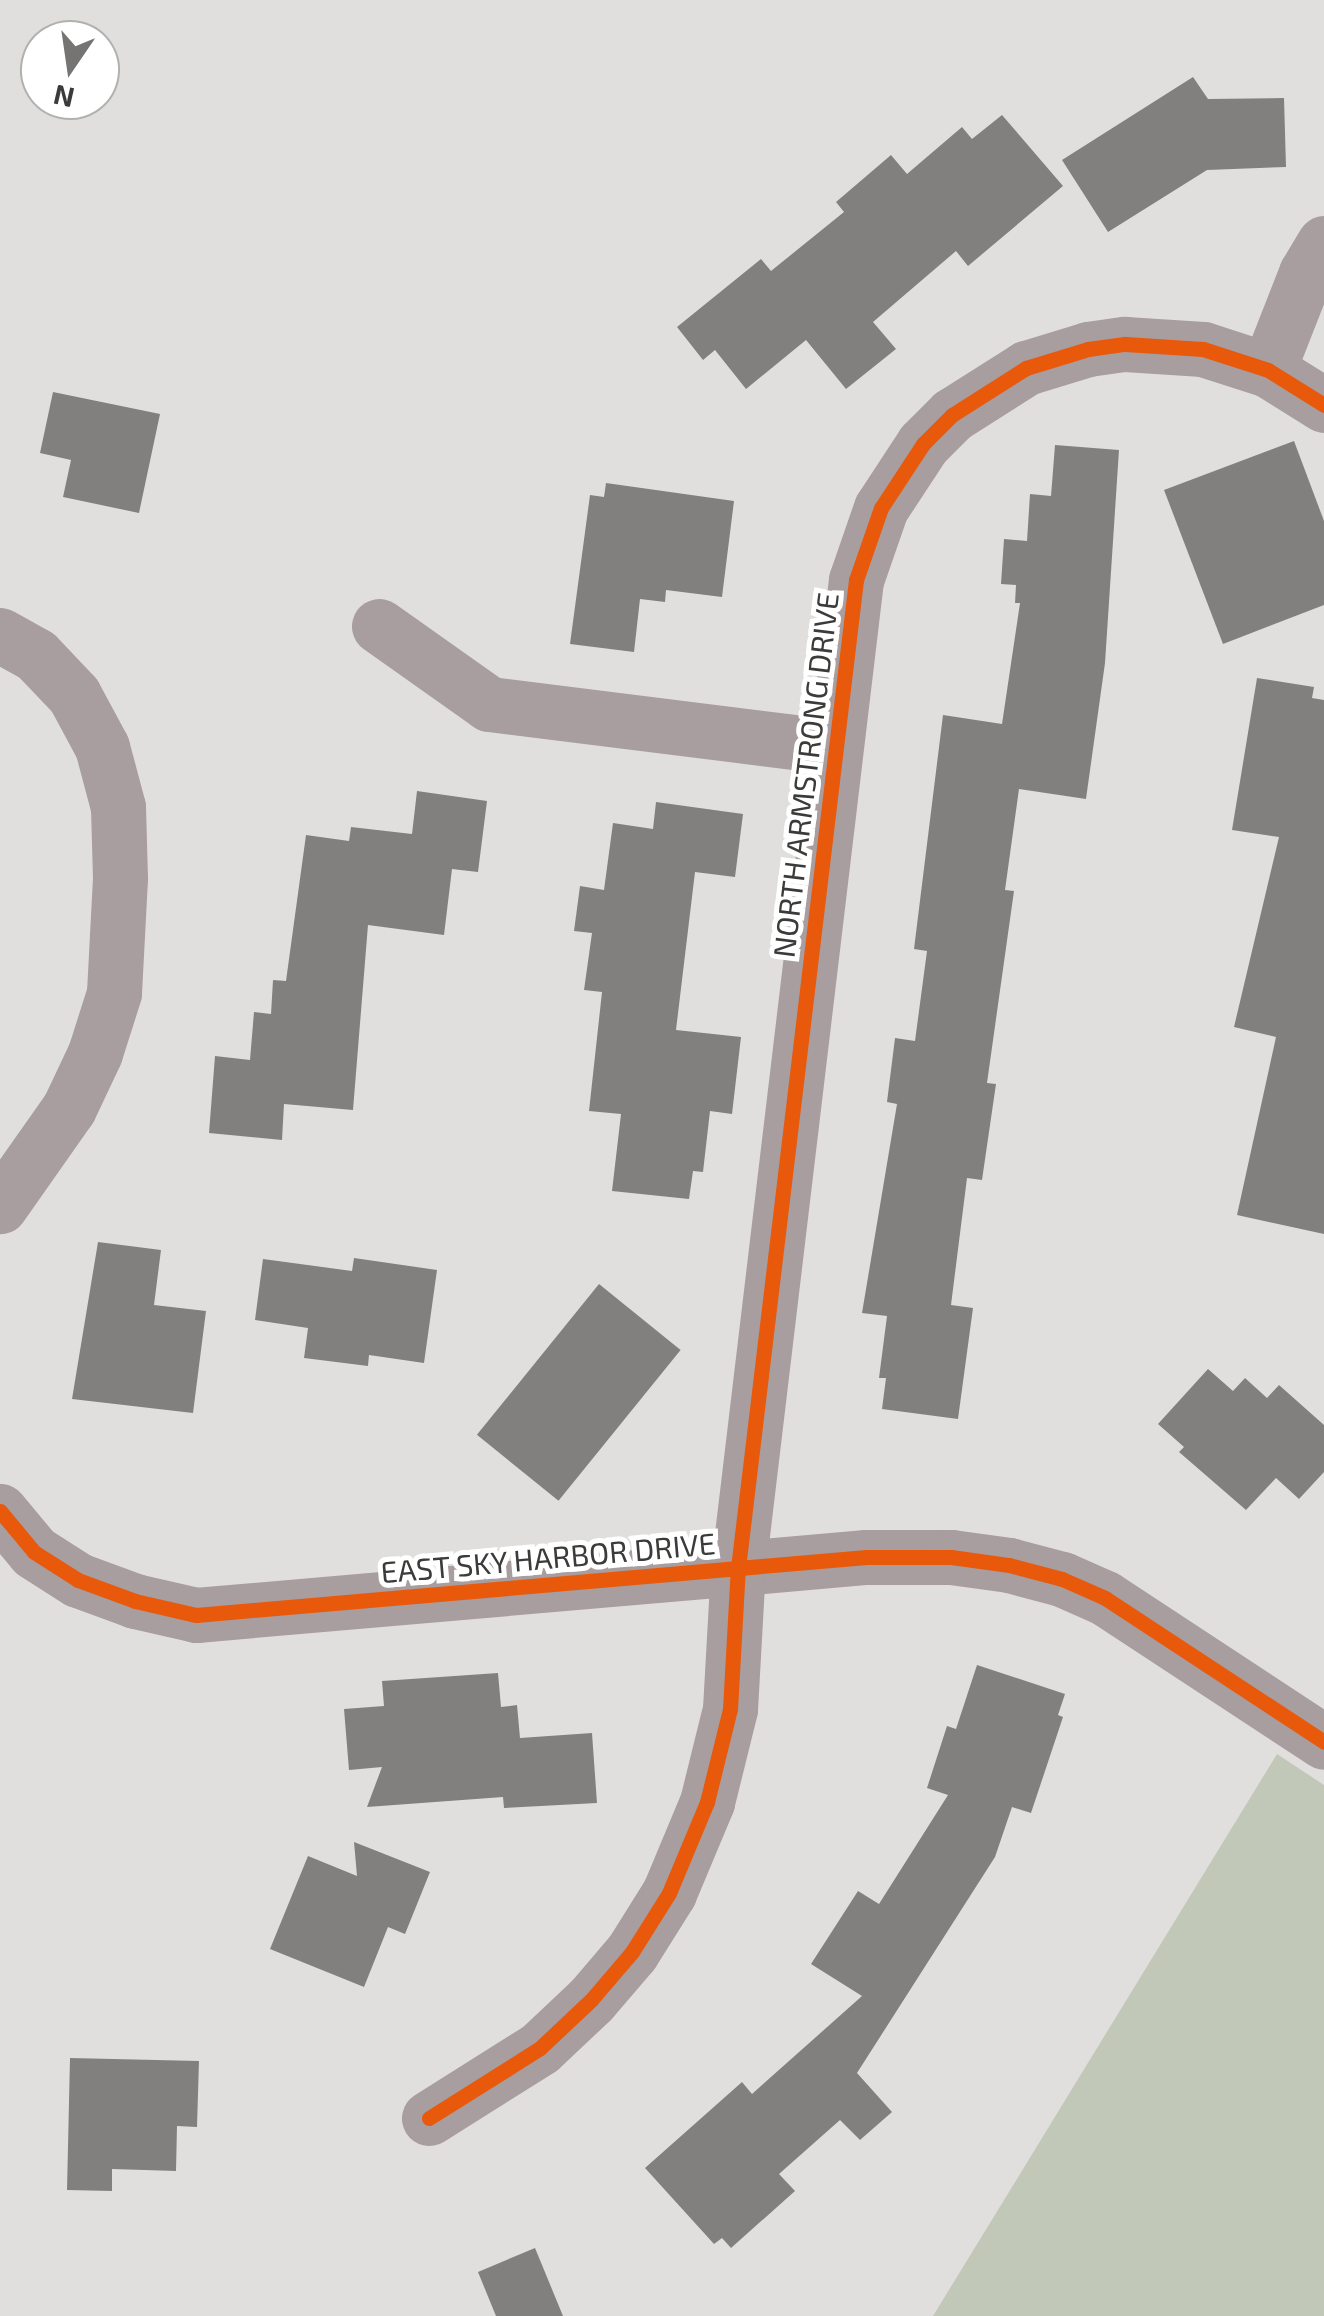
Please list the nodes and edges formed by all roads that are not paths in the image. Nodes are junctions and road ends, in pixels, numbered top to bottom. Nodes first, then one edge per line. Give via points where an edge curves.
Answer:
1 (1324, 243) edge
2 (1268, 370) junction
3 (1324, 406) edge
4 (379, 626) dead end
5 (0, 634) edge
6 (835, 747) junction
7 (0, 1206) edge
8 (0, 1511) edge
9 (738, 1568) junction
10 (1324, 1742) edge
11 (430, 2118) dead end

1 - 2 street
2 - 3 street, NORTH ARMSTRONG DRIVE
2 - 6 street, NORTH ARMSTRONG DRIVE via 1203,349 1088,349 1026,368 952,415 881,508 856,580
4 - 6 street via 488,704
5 - 7 street via 36,655 74,695 102,747 118,807 120,878 114,993 95,1054 68,1108
6 - 9 street, NORTH ARMSTRONG DRIVE
8 - 9 street, EAST SKY HARBOR DRIVE via 34,1552 78,1580 196,1615
9 - 10 street, EAST SKY HARBOR DRIVE via 950,1557 1062,1579 1160,1632
9 - 11 street, NORTH ARMSTRONG DRIVE via 730,1709 707,1802 669,1892 632,1952 540,2048

